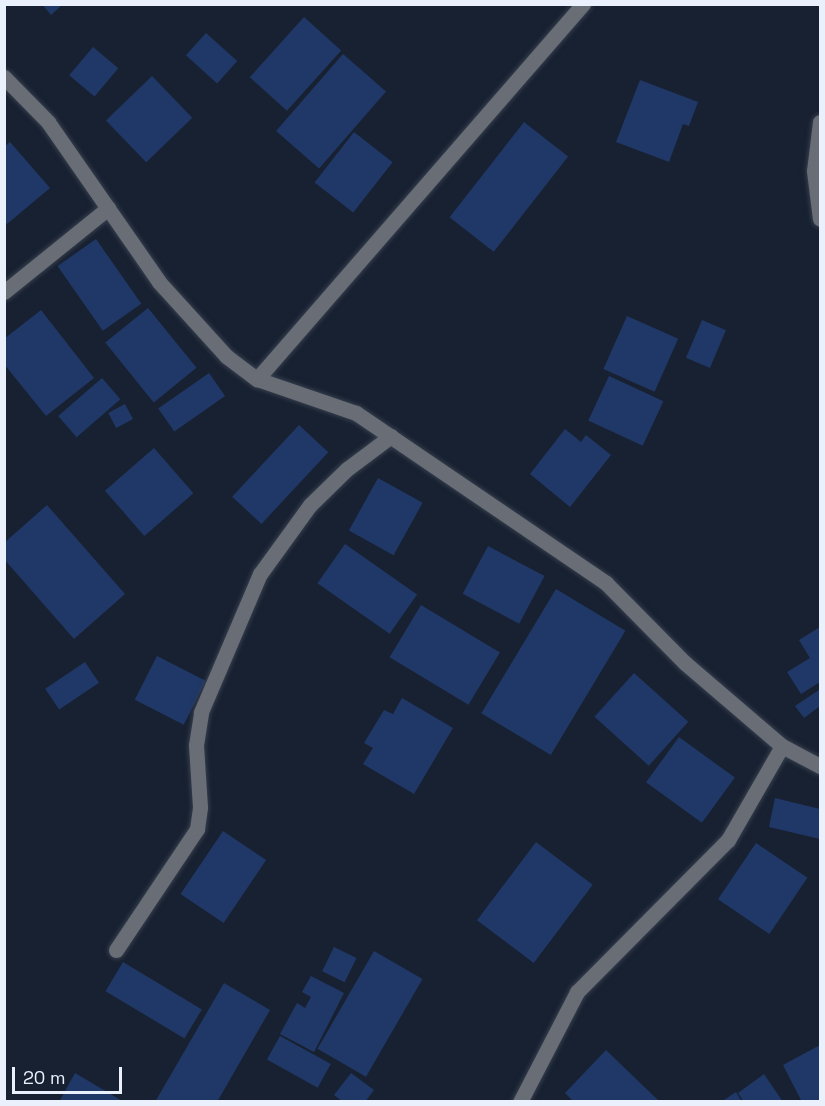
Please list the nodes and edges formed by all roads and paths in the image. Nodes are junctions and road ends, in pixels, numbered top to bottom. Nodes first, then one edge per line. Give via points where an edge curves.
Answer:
1 (583, 4) edge
2 (4, 77) edge
3 (820, 122) edge
4 (108, 208) junction
5 (820, 219) edge
6 (4, 292) edge
7 (257, 379) junction
8 (391, 436) junction
9 (782, 746) junction
10 (820, 766) edge
11 (116, 950) dead end
12 (520, 1101) edge

1 - 7 street
2 - 4 street via 48,122
3 - 5 street via 814,171
4 - 6 street
4 - 7 street via 159,282 226,356
7 - 8 street via 356,413
8 - 9 street via 606,583 686,663
8 - 11 street via 347,469 310,505 260,574 201,711 196,745 200,807 197,829
9 - 10 street
9 - 12 street via 728,840 577,992

